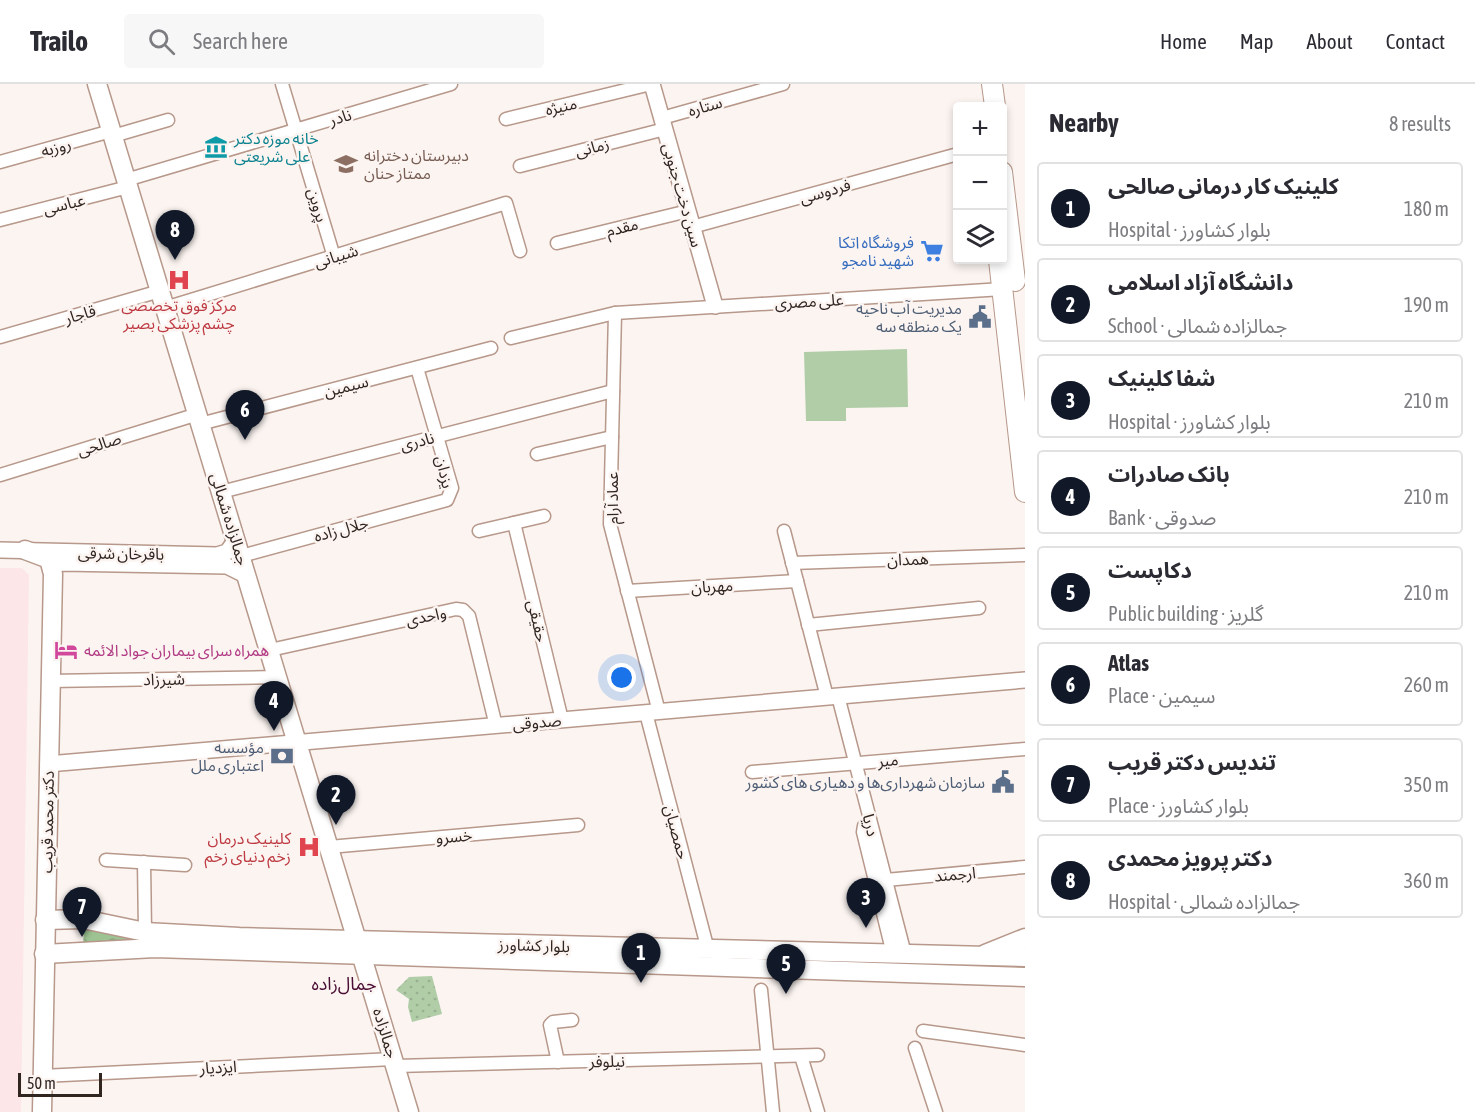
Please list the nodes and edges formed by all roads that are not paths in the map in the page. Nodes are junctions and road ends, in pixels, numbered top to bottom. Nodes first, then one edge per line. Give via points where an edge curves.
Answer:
1 (97, 84) edge
2 (282, 84) edge
3 (451, 84) edge
4 (652, 84) edge
5 (783, 84) edge
6 (980, 84) edge
7 (992, 84) edge
8 (982, 102) edge
9 (994, 102) edge
10 (506, 119) dead end
11 (168, 120) dead end
12 (663, 123) junction
13 (296, 130) junction
14 (112, 134) junction
15 (953, 155) edge
16 (0, 162) edge
17 (520, 166) dead end
18 (127, 184) junction
19 (1004, 210) edge
20 (688, 211) junction
21 (0, 220) edge
22 (692, 228) junction
23 (557, 243) dead end
24 (520, 251) dead end
25 (334, 257) junction
26 (1000, 264) edge
27 (1009, 289) junction
28 (163, 300) junction
29 (714, 306) junction
30 (615, 313) junction
31 (0, 337) edge
32 (512, 338) dead end
33 (491, 348) dead end
34 (417, 368) junction
35 (1025, 376) edge
36 (614, 391) junction
37 (199, 419) junction
38 (436, 436) junction
39 (612, 437) junction
40 (537, 454) dead end
41 (0, 475) edge
42 (221, 492) junction
43 (1025, 492) edge
44 (442, 502) joint
45 (544, 516) dead end
46 (514, 523) junction
47 (479, 531) dead end
48 (784, 531) dead end
49 (238, 548) junction
50 (0, 550) edge
51 (25, 550) junction
52 (1025, 555) edge
53 (792, 563) junction
54 (53, 566) junction
55 (247, 576) junction
56 (797, 581) junction
57 (627, 591) junction
58 (979, 608) dead end
59 (808, 625) junction
60 (270, 650) junction
61 (278, 677) junction
62 (1025, 680) edge
63 (50, 681) junction
64 (832, 697) junction
65 (652, 712) junction
66 (562, 720) junction
67 (496, 726) junction
68 (298, 743) junction
69 (1025, 749) edge
70 (855, 763) junction
71 (48, 764) junction
72 (752, 772) dead end
73 (578, 825) dead end
74 (329, 847) junction
75 (106, 860) dead end
76 (144, 862) junction
77 (185, 865) dead end
78 (1025, 867) edge
79 (880, 881) junction
80 (45, 920) junction
81 (145, 932) junction
82 (1025, 938) edge
83 (360, 947) junction
84 (708, 950) junction
85 (44, 954) junction
86 (899, 954) junction
87 (978, 956) junction
88 (1025, 957) edge
89 (1025, 977) edge
90 (761, 990) dead end
91 (572, 1020) dead end
92 (923, 1031) dead end
93 (1025, 1045) edge
94 (915, 1048) dead end
95 (818, 1055) dead end
96 (768, 1056) junction
97 (801, 1056) junction
98 (394, 1062) junction
99 (558, 1062) junction
100 (42, 1076) junction
101 (42, 1112) edge
102 (409, 1112) edge
103 (773, 1112) edge
104 (818, 1112) edge
105 (936, 1112) edge

1 - 14 main road, جمالزاده شمالی
2 - 13 street, پروین
3 - 13 street, نادر
4 - 10 street, منیژه
4 - 12 street, سین دخت جنوبی
5 - 12 street, ستاره
6 - 8 main road
7 - 9 main road
11 - 14 street, روزبه
12 - 17 street, زمانی
12 - 20 street, سین دخت جنوبی
13 - 18 street, نادر
13 - 25 street, پروین
14 - 16 street, روزبه
14 - 18 main road, جمالزاده شمالی
15 - 22 street, فردوسی
18 - 21 street, عباسی
18 - 28 main road, جمالزاده شمالی
19 - 27 main road
20 - 22 street, سین دخت جنوبی
20 - 23 street, مقدم
22 - 29 street, سین دخت جنوبی
24 - 25 street, شیبانی via 506,203
25 - 28 street, شیبانی
26 - 27 main road
27 - 29 street, علی مصری
27 - 35 main road
27 - 43 main road
28 - 31 street, قاجار
28 - 37 main road, جمالزاده شمالی
29 - 30 street, علی مصری
30 - 32 street, علی مصری
30 - 36 street, عماد آرام
33 - 34 street, سیمین
34 - 37 street, سیمین
34 - 38 street, یزدان
36 - 38 street, نادری
36 - 39 street, عماد آرام
37 - 41 street, صالحی
37 - 42 main road, جمالزاده شمالی
38 - 42 street, نادری
38 - 44 street, یزدان via 452,488 450,498
39 - 40 street
39 - 57 street, عماد آرام via 610,524
42 - 49 main road, جمالزاده شمالی
44 - 49 street, جلال زاده
45 - 46 street
46 - 47 street
46 - 66 street, حقیقی
48 - 53 street, دریا
49 - 51 street, باقرخان شرقی via 217,555
49 - 55 main road, جمالزاده شمالی
50 - 51 street, باقرخان شرقی
51 - 54 main road via 46,557
52 - 53 street, همدان
53 - 56 street, دریا
54 - 55 street via 227,566
54 - 63 main road, دکتر محمد قریب
55 - 60 main road, جمالزاده شمالی
56 - 57 street, مهربان
56 - 59 street, دریا
57 - 65 street, عماد آرام
58 - 59 street
59 - 64 street, دریا
60 - 61 main road, جمالزاده شمالی
60 - 67 street, واحدی via 463,610 469,616
61 - 63 street, شیرزاد
61 - 68 main road, جمالزاده شمالی
62 - 64 street, صدوقی
63 - 71 main road, دکتر محمد قریب
64 - 65 street, صدوقی
64 - 70 street, دریا
65 - 66 street, صدوقی
65 - 84 street, حمصیان
66 - 67 street, صدوقی
67 - 68 street, صدوقی
68 - 71 street, صدوقی
68 - 74 main road, جمالزاده شمالی
69 - 70 street, میر
70 - 72 street, میر
70 - 79 street, دریا
71 - 80 main road, دکتر محمد قریب
73 - 74 street, خسرو
74 - 83 main road, جمالزاده شمالی
75 - 76 street
76 - 77 street
76 - 81 street
78 - 79 street, ارجمند
79 - 86 street, دریا
80 - 81 main road, بلوار کشاورز via 91,920
80 - 85 main road, دکتر محمد قریب
81 - 83 main road, بلوار کشاورز
82 - 87 main road
83 - 84 main road, بلوار کشاورز
83 - 85 main road, بلوار کشاورز via 155,948
83 - 89 main road, بلوار کشاورز
83 - 98 main road, جمالزاده
84 - 86 main road, بلوار کشاورز
85 - 100 main road, دکتر محمد قریب
86 - 87 main road, بلوار کشاورز
87 - 88 main road, بلوار کشاورز
90 - 96 street
91 - 99 street via 550,1025
92 - 93 street
94 - 105 street
95 - 97 street, نیلوفر
96 - 97 street, نیلوفر
96 - 99 street, نیلوفر
96 - 103 street
97 - 104 street
98 - 99 street, نیلوفر
98 - 100 street, ایزدیار
98 - 102 main road, جمالزاده
100 - 101 main road, دکتر محمد قریب

